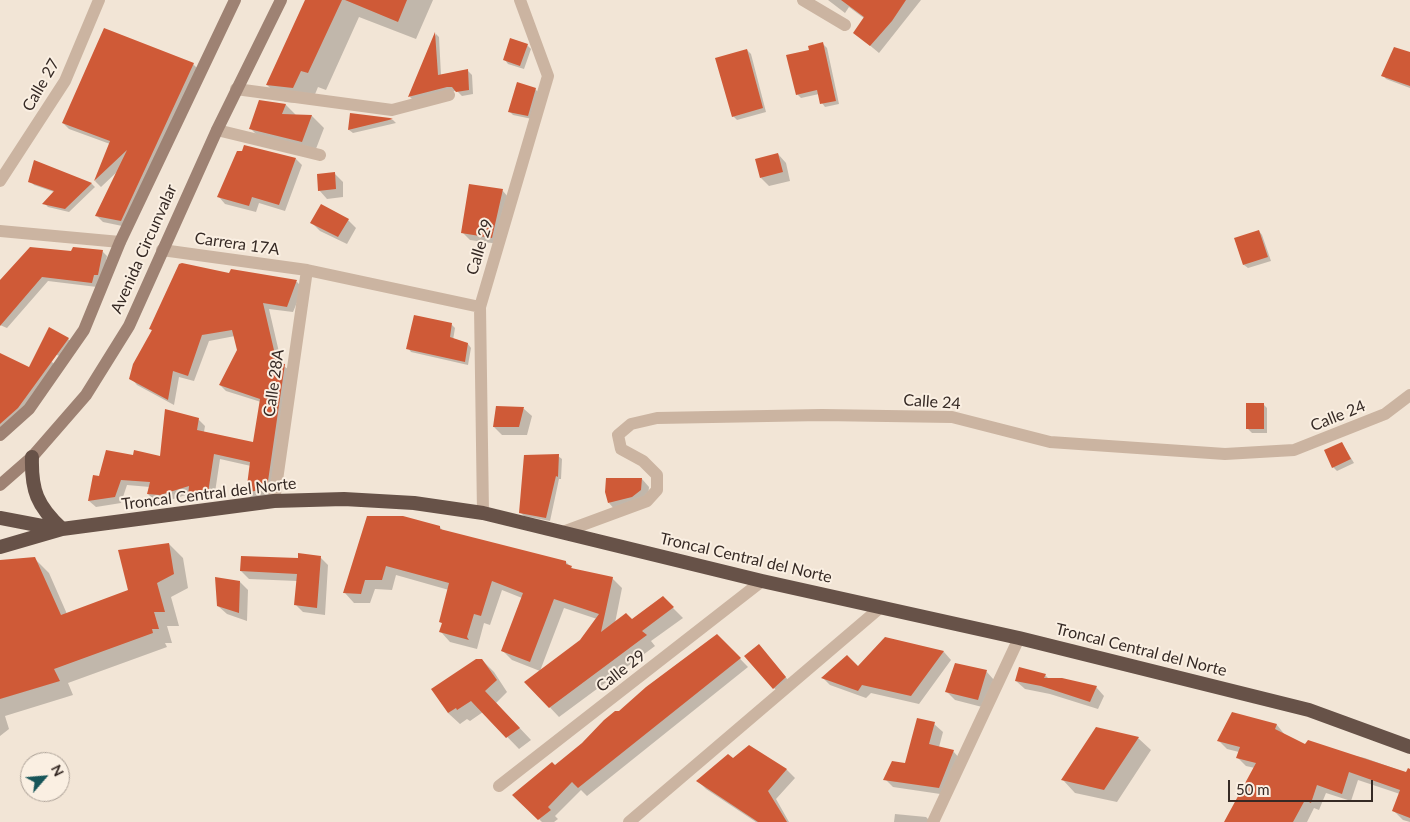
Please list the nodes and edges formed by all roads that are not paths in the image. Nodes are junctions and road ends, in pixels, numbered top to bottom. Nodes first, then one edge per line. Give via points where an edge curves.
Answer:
1 (99, 0) edge
2 (235, 0) edge
3 (281, 0) edge
4 (520, 0) edge
5 (802, 0) edge
6 (845, 25) dead end
7 (236, 89) junction
8 (449, 95) dead end
9 (217, 130) junction
10 (320, 156) dead end
11 (0, 180) edge
12 (0, 231) edge
13 (120, 242) junction
14 (162, 250) junction
15 (307, 270) junction
16 (480, 307) junction
17 (1410, 395) edge
18 (0, 435) edge
19 (32, 457) junction
20 (0, 485) edge
21 (274, 501) junction
22 (483, 513) junction
23 (0, 518) edge
24 (62, 529) junction
25 (563, 532) junction
26 (0, 546) edge
27 (762, 581) junction
28 (881, 607) junction
29 (1019, 638) junction
30 (1410, 747) edge
31 (499, 786) dead end
32 (629, 822) edge
33 (933, 822) edge

1 - 11 street, Calle 27 via 65,82
2 - 13 main road, Avenida Circunvalar
3 - 7 main road, Avenida Circunvalar
4 - 16 street, Calle 29 via 548,76
5 - 6 street
7 - 8 street via 392,110
7 - 9 main road, Avenida Circunvalar
9 - 10 street
9 - 14 main road, Avenida Circunvalar
12 - 13 street
13 - 18 main road, Avenida Circunvalar via 84,330 29,409
14 - 15 street, Carrera 17A
14 - 19 main road, Avenida Circunvalar via 129,326 86,395
15 - 16 street, Carrera 17A
15 - 21 street, Calle 28A
16 - 22 street, Calle 29
17 - 25 street, Calle 24 via 1386,414 1294,450 1225,454 1050,442 952,416 657,418 630,424 618,435 621,449 643,461 657,475 657,490 647,501
19 - 20 main road, Avenida Circunvalar
19 - 24 highway via 31,478 36,498
21 - 22 highway, Troncal Central del Norte via 344,499
21 - 24 highway, Troncal Central del Norte
22 - 25 highway, Troncal Central del Norte
23 - 24 highway
24 - 26 highway
25 - 27 highway, Troncal Central del Norte
27 - 28 highway, Troncal Central del Norte
27 - 31 street, Calle 29
28 - 29 highway, Troncal Central del Norte
28 - 32 street
29 - 30 highway, Troncal Central del Norte via 1309,710
29 - 33 street

